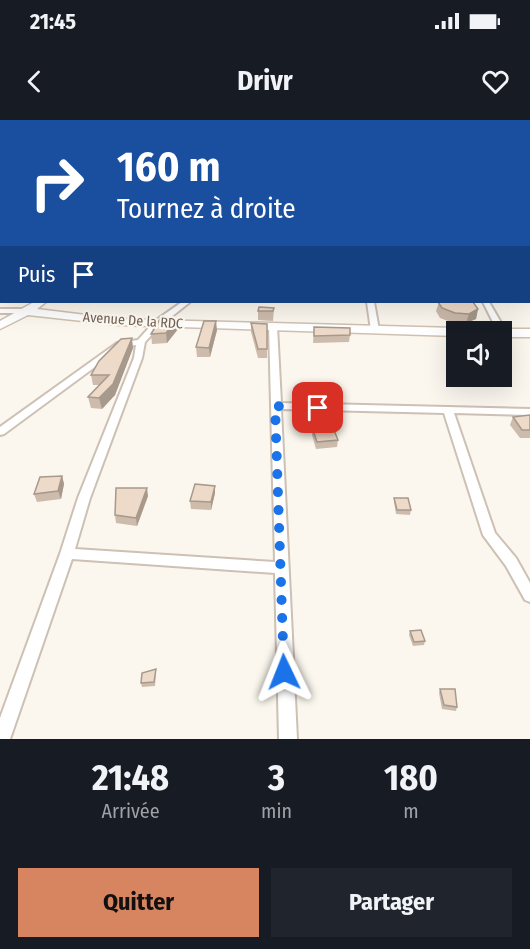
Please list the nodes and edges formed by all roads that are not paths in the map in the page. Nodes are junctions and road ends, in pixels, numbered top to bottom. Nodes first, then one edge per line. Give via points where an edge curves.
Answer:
1 (39, 303) edge
2 (185, 303) edge
3 (370, 303) edge
4 (487, 303) edge
5 (26, 310) junction
6 (0, 311) edge
7 (496, 321) edge
8 (160, 322) junction
9 (0, 326) edge
10 (273, 326) junction
11 (375, 330) junction
12 (446, 332) edge
13 (512, 333) edge
14 (530, 333) edge
15 (141, 342) junction
16 (275, 406) junction
17 (448, 411) junction
18 (530, 412) edge
19 (0, 432) edge
20 (67, 554) junction
21 (281, 568) junction
22 (530, 596) edge
23 (1, 739) edge
24 (288, 739) edge

1 - 5 street
2 - 8 street
3 - 11 street
4 - 7 street
5 - 6 street
5 - 8 street, Avenue De la RDC via 119,322
5 - 9 street
8 - 10 street, Avenue De la RDC
8 - 15 street
10 - 11 street, Avenue De la RDC
10 - 16 street
11 - 12 street, Avenue De la RDC
13 - 14 street
15 - 19 street via 120,345
15 - 20 street
16 - 17 street
16 - 21 street
17 - 18 street
17 - 22 street via 489,535 511,562
20 - 21 street
20 - 23 street
21 - 24 street

